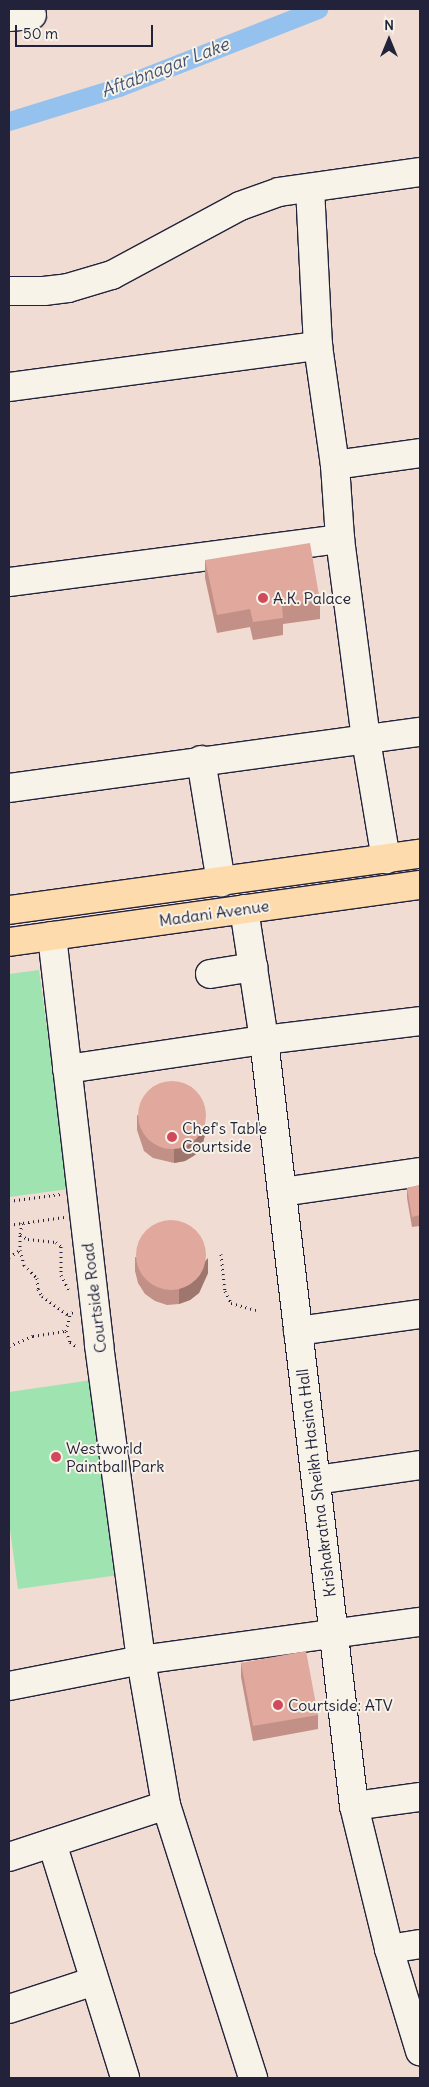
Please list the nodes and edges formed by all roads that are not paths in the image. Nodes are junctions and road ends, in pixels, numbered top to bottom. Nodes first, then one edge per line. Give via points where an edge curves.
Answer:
1 (420, 172) edge
2 (310, 188) junction
3 (9, 291) edge
4 (318, 346) junction
5 (9, 387) edge
6 (420, 453) edge
7 (335, 465) junction
8 (340, 539) junction
9 (9, 582) edge
10 (420, 732) edge
11 (366, 740) junction
12 (201, 760) junction
13 (9, 788) edge
14 (420, 854) edge
15 (386, 858) junction
16 (221, 882) junction
17 (420, 885) edge
18 (46, 905) junction
19 (244, 909) junction
20 (9, 910) edge
21 (52, 936) junction
22 (9, 942) edge
23 (253, 967) junction
24 (210, 974) dead end
25 (420, 1022) edge
26 (264, 1040) junction
27 (67, 1069) junction
28 (420, 1172) edge
29 (282, 1192) junction
30 (420, 1314) edge
31 (298, 1331) junction
32 (420, 1465) edge
33 (316, 1480) junction
34 (420, 1622) edge
35 (334, 1635) junction
36 (141, 1660) junction
37 (9, 1686) edge
38 (420, 1797) edge
39 (166, 1805) junction
40 (354, 1806) junction
41 (52, 1843) junction
42 (9, 1857) edge
43 (420, 1944) edge
44 (388, 1949) junction
45 (94, 1981) junction
46 (9, 2010) edge
47 (420, 2050) edge
48 (125, 2078) edge
49 (253, 2078) edge

1 - 2 street
2 - 3 street via 279,192 240,206 112,275 68,288
2 - 4 street
4 - 5 street
4 - 7 street
6 - 7 street
7 - 8 street
8 - 9 street
8 - 11 street
10 - 11 street
11 - 12 street
11 - 15 street
12 - 13 street
12 - 16 street
14 - 15 main road, Madani Avenue
15 - 16 main road, Madani Avenue
16 - 18 main road, Madani Avenue
17 - 19 main road, Madani Avenue
18 - 20 main road, Madani Avenue
18 - 21 main road
19 - 21 main road, Madani Avenue
19 - 23 street, Krishakratna Sheikh Hasina Hall
21 - 22 main road, Madani Avenue
21 - 27 street, Courtside Road
23 - 24 street
23 - 26 street, Krishakratna Sheikh Hasina Hall
25 - 26 street
26 - 27 street
26 - 29 street, Krishakratna Sheikh Hasina Hall
27 - 36 street, Courtside Road
28 - 29 street
29 - 31 street, Krishakratna Sheikh Hasina Hall
30 - 31 street
31 - 33 street, Krishakratna Sheikh Hasina Hall
32 - 33 street
33 - 35 street, Krishakratna Sheikh Hasina Hall
34 - 35 street
35 - 36 street
35 - 40 street, Krishakratna Sheikh Hasina Hall
36 - 37 street
36 - 39 street, Courtside Road
38 - 40 street
39 - 41 street
39 - 49 street, Courtside Road
40 - 44 street, Krishakratna Sheikh Hasina Hall
41 - 42 street
41 - 45 street
43 - 44 street
44 - 47 street, Krishakratna Sheikh Hasina Hall
45 - 46 street
45 - 48 street

